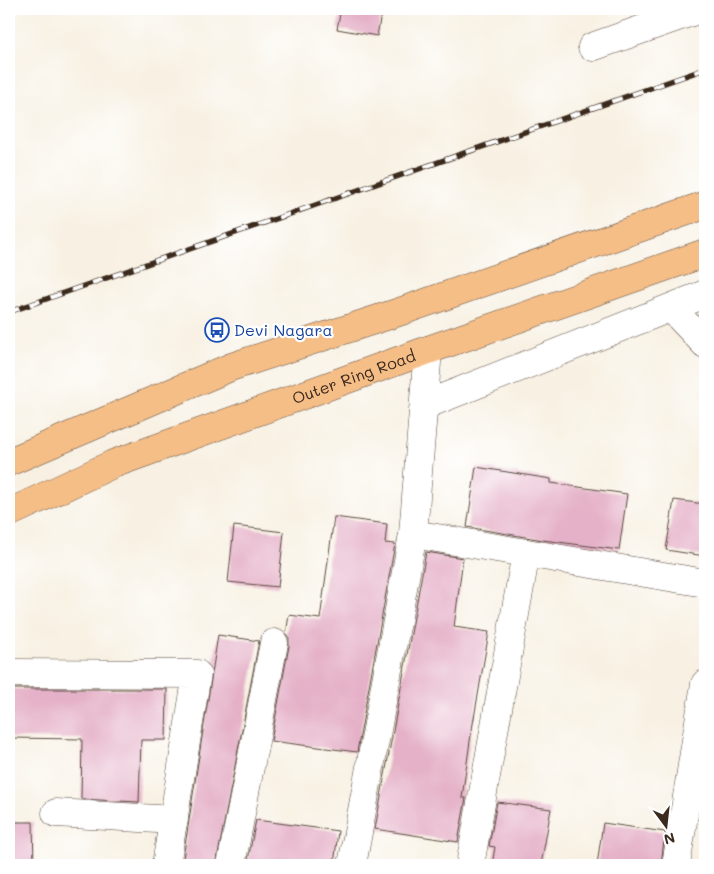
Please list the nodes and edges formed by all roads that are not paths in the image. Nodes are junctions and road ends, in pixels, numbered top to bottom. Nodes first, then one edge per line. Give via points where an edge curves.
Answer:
1 (700, 9) edge
2 (592, 47) dead end
3 (705, 205) edge
4 (705, 253) edge
5 (705, 294) edge
6 (671, 308) junction
7 (705, 344) edge
8 (428, 350) junction
9 (425, 406) junction
10 (9, 462) edge
11 (9, 513) edge
12 (413, 534) junction
13 (526, 553) junction
14 (705, 583) edge
15 (274, 643) dead end
16 (9, 673) edge
17 (705, 684) edge
18 (702, 728) edge
19 (56, 813) dead end
20 (174, 820) junction
21 (166, 865) edge
22 (231, 865) edge
23 (352, 865) edge
24 (470, 865) edge
25 (676, 865) edge

1 - 2 street
3 - 10 highway via 231,367
4 - 8 highway, Outer Ring Road
5 - 6 street
6 - 7 street
6 - 9 street
8 - 9 street
8 - 11 highway, Outer Ring Road via 113,464
9 - 12 street
12 - 13 street
12 - 23 street
13 - 14 street
13 - 24 street
15 - 22 street
16 - 20 street via 197,674
17 - 18 street
18 - 25 street
19 - 20 street
20 - 21 street

